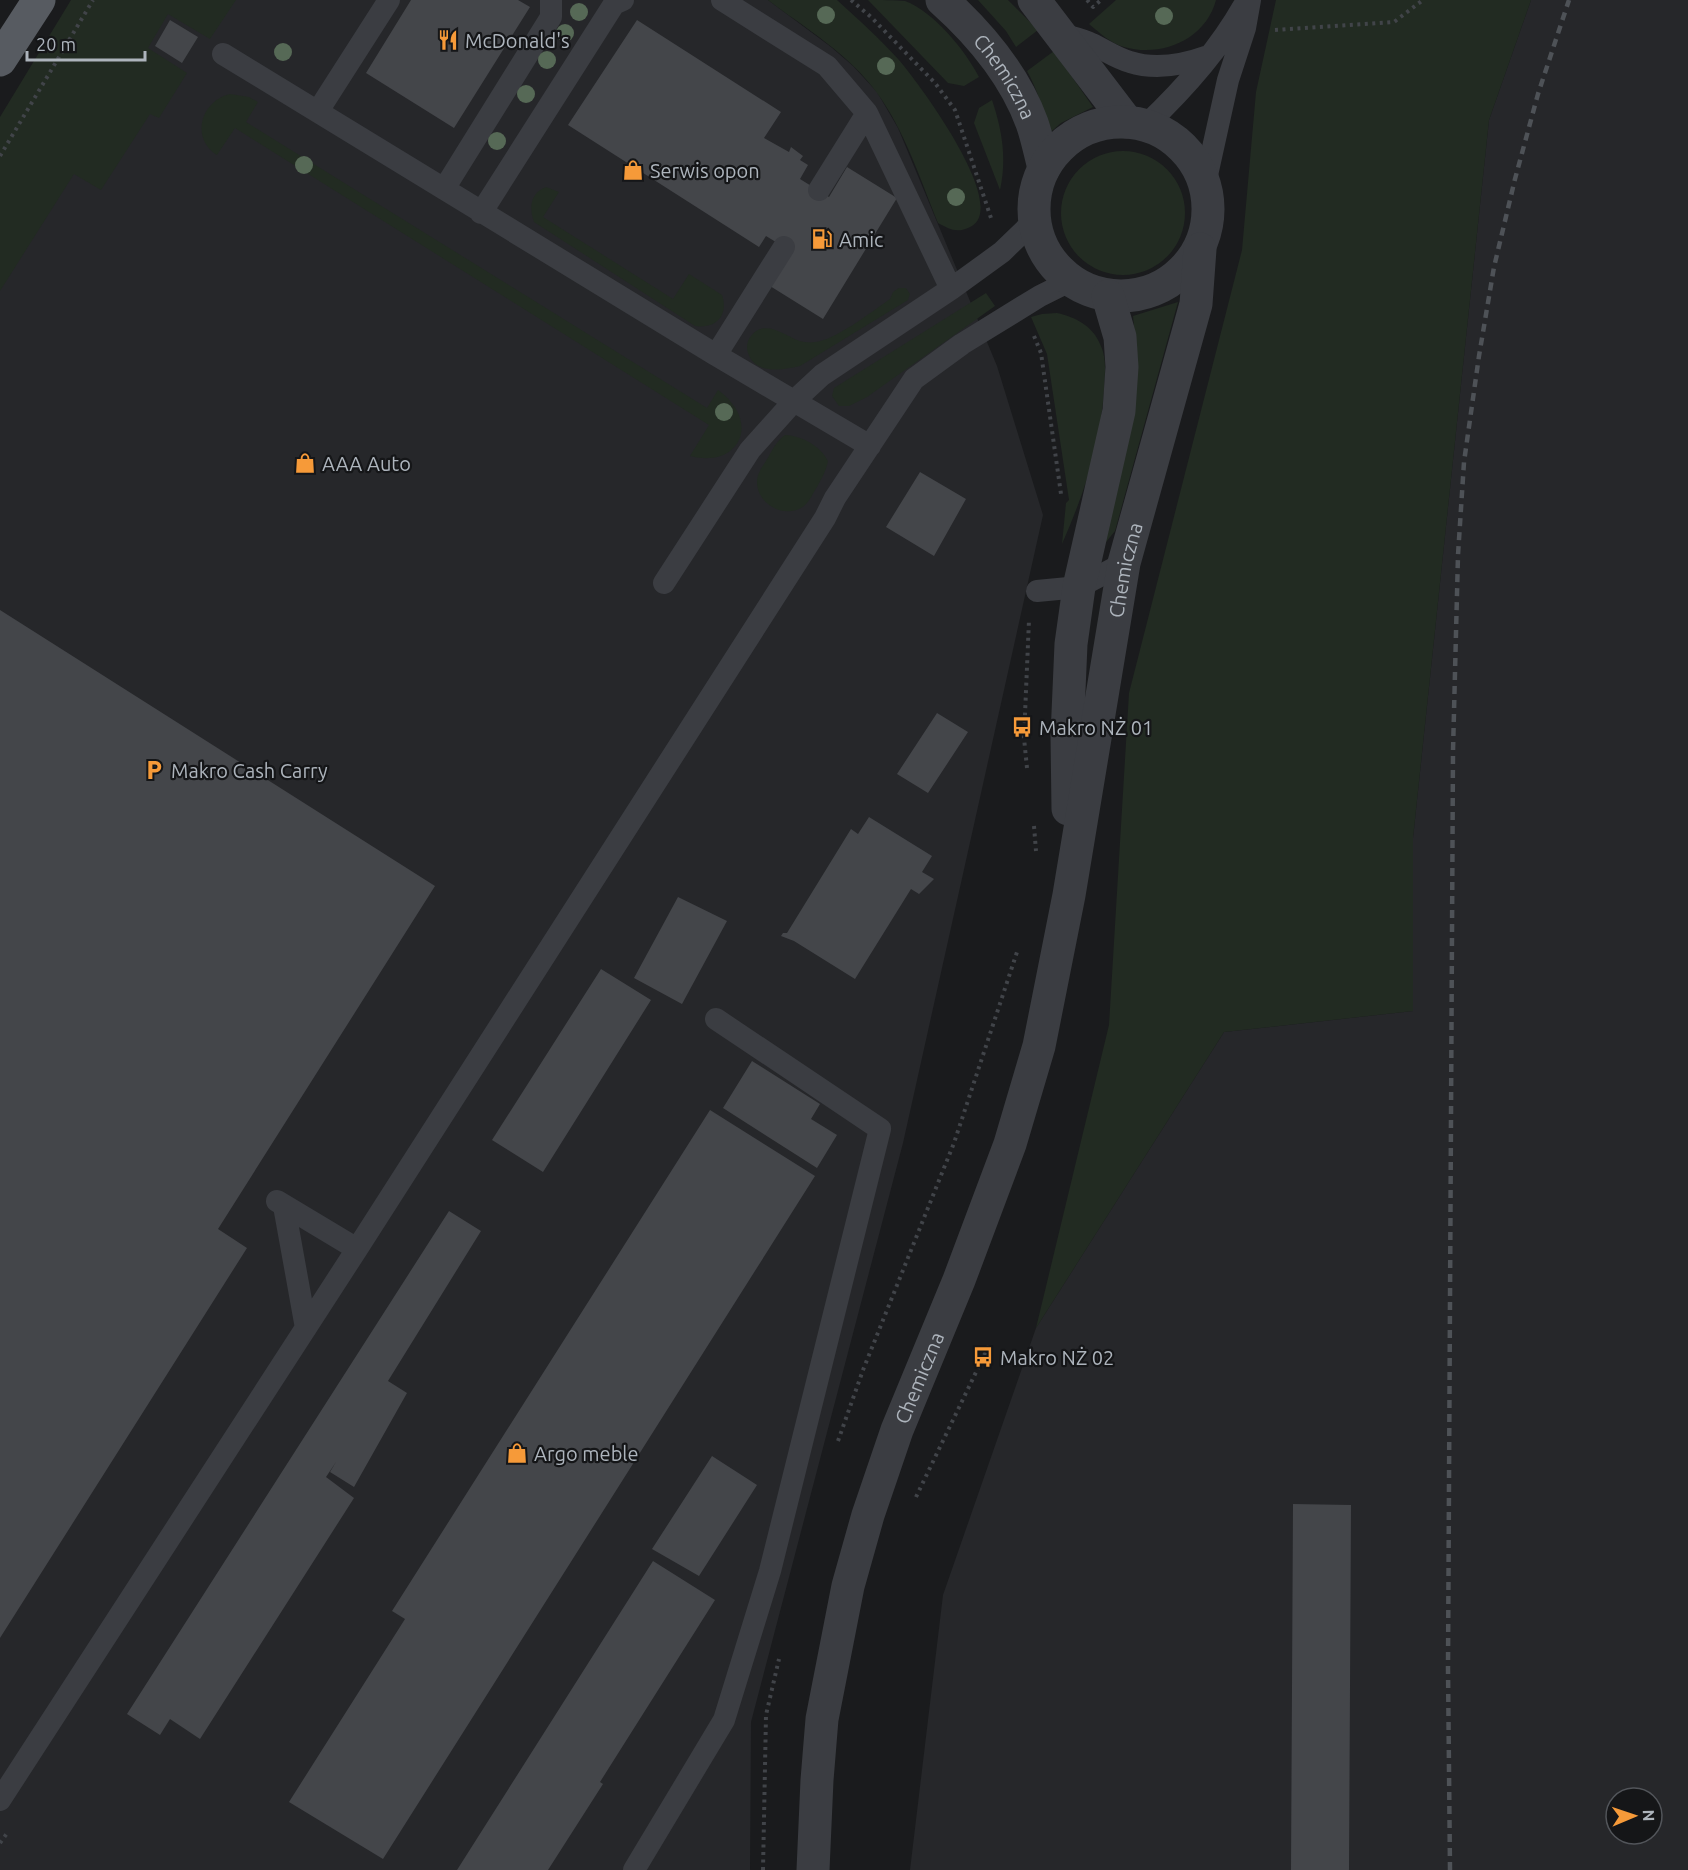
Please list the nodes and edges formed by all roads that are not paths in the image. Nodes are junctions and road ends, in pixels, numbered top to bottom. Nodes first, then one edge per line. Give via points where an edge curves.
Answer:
1 (39, 0) edge
2 (389, 0) edge
3 (551, 0) edge
4 (623, 0) edge
5 (722, 0) edge
6 (942, 0) edge
7 (1034, 0) edge
8 (1248, 0) edge
9 (1060, 34) junction
10 (223, 54) dead end
11 (1208, 57) junction
12 (0, 60) edge
13 (318, 111) junction
14 (867, 113) junction
15 (1137, 123) junction
16 (1044, 168) junction
17 (1205, 184) junction
18 (444, 189) junction
19 (819, 190) dead end
20 (481, 213) junction
21 (1034, 221) junction
22 (784, 247) dead end
23 (1200, 249) junction
24 (1071, 281) junction
25 (951, 289) junction
26 (1108, 296) junction
27 (716, 355) junction
28 (794, 401) junction
29 (870, 446) junction
30 (1124, 563) junction
31 (664, 583) dead end
32 (1078, 587) junction
33 (1037, 591) road end
34 (1070, 895) junction
35 (717, 1019) dead end
36 (357, 1249) junction
37 (306, 1328) junction
38 (0, 1800) edge
39 (634, 1870) edge
40 (813, 1870) edge

1 - 12 main road
2 - 13 lane
3 - 18 lane via 550,17
4 - 20 lane via 614,4
5 - 14 lane via 827,66
6 - 16 street, Chemiczna via 972,27 1006,72 1032,122
7 - 9 street
8 - 11 lane
8 - 17 lane via 1245,28 1228,80
9 - 11 lane via 1149,66 1185,64
9 - 15 street
10 - 13 lane
11 - 15 lane via 1182,91
13 - 18 lane
14 - 19 lane
14 - 25 lane
15 - 16 street via 1107,122 1088,128 1055,151
15 - 17 street via 1173,138 1192,158
16 - 21 street via 1035,194
17 - 23 street via 1209,206
18 - 20 lane
20 - 27 lane
21 - 24 street via 1053,265
21 - 25 lane via 1002,252
22 - 27 lane
23 - 26 street via 1171,282 1152,292
23 - 30 street, Chemiczna via 1196,304
24 - 26 street
24 - 29 lane via 962,344 915,380
25 - 28 lane via 822,375
26 - 32 street, Chemiczna via 1120,337 1119,411
27 - 28 lane
28 - 29 lane
28 - 31 lane via 750,450
29 - 36 lane
30 - 32 lane
30 - 34 street, Chemiczna
32 - 33 lane
32 - 34 street, Chemiczna via 1067,736
34 - 40 street, Chemiczna via 1039,1046 1010,1144 897,1430 848,1586 822,1719
35 - 39 lane via 880,1129 770,1571 724,1720
36 - 37 lane
36 - 37 lane via 279,1202
37 - 38 lane

